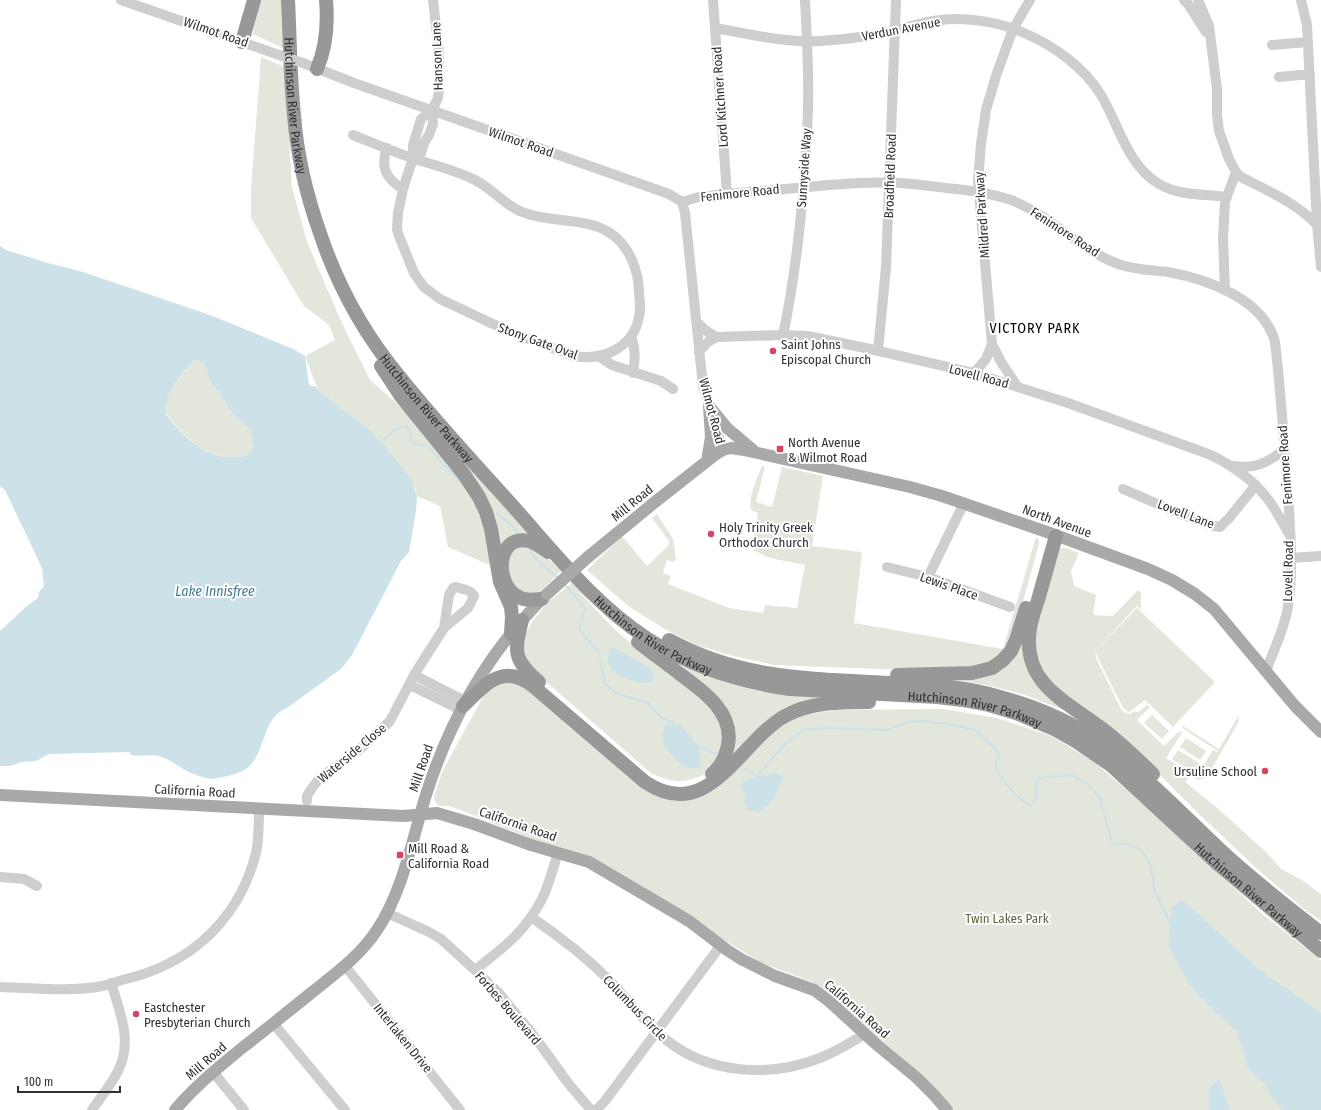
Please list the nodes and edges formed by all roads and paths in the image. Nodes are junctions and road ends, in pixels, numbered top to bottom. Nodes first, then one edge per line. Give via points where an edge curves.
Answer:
1 (121, 0) edge
2 (254, 0) edge
3 (288, 0) edge
4 (296, 0) edge
5 (326, 0) edge
6 (433, 0) edge
7 (713, 0) edge
8 (805, 0) edge
9 (896, 0) edge
10 (1030, 0) edge
11 (1184, 0) edge
12 (1198, 0) edge
13 (1301, 0) edge
14 (715, 28) junction
15 (1013, 29) junction
16 (895, 30) junction
17 (807, 41) junction
18 (242, 42) junction
19 (1308, 42) junction
20 (1212, 43) junction
21 (1272, 45) dead end
22 (317, 69) junction
23 (1310, 74) junction
24 (1279, 77) dead end
25 (432, 110) junction
26 (353, 135) dead end
27 (387, 148) junction
28 (413, 158) junction
29 (1236, 172) junction
30 (890, 183) junction
31 (804, 187) junction
32 (403, 189) junction
33 (979, 192) junction
34 (727, 194) junction
35 (1227, 197) junction
36 (682, 202) junction
37 (1319, 227) edge
38 (1321, 267) edge
39 (334, 269) junction
40 (1225, 290) junction
41 (696, 321) junction
42 (783, 335) junction
43 (631, 336) junction
44 (716, 338) junction
45 (992, 344) junction
46 (878, 351) junction
47 (699, 352) junction
48 (600, 357) junction
49 (634, 373) junction
50 (974, 373) junction
51 (1017, 386) junction
52 (673, 389) dead end
53 (709, 406) junction
54 (723, 450) junction
55 (1285, 450) junction
56 (756, 452) junction
57 (707, 461) junction
58 (1231, 465) junction
59 (1256, 485) junction
60 (1123, 488) dead end
61 (964, 503) junction
62 (1052, 534) junction
63 (1290, 536) junction
64 (1321, 556) edge
65 (1290, 558) junction
66 (564, 563) junction
67 (887, 567) dead end
68 (928, 577) junction
69 (591, 593) junction
70 (544, 597) junction
71 (1010, 607) dead end
72 (522, 620) junction
73 (444, 628) dead end
74 (512, 634) junction
75 (1266, 672) junction
76 (412, 680) junction
77 (829, 680) junction
78 (975, 702) junction
79 (463, 706) junction
80 (1321, 732) edge
81 (0, 795) edge
82 (307, 801) dead end
83 (259, 808) junction
84 (420, 814) junction
85 (558, 853) junction
86 (1237, 866) junction
87 (0, 877) edge
88 (37, 886) dead end
89 (387, 913) junction
90 (531, 917) junction
91 (1321, 933) edge
92 (721, 945) junction
93 (1321, 951) edge
94 (345, 966) junction
95 (475, 970) junction
96 (111, 983) junction
97 (0, 987) edge
98 (273, 1024) junction
99 (657, 1032) junction
100 (865, 1034) junction
101 (213, 1072) junction
102 (92, 1110) edge
103 (175, 1110) edge
104 (244, 1110) edge
105 (345, 1110) edge
106 (460, 1110) edge
107 (591, 1110) edge
108 (596, 1110) edge
109 (947, 1110) edge

1 - 18 street, Wilmot Road
2 - 18 highway
3 - 39 highway, Hutchinson River Parkway via 297,140 313,212
4 - 77 highway, Hutchinson River Parkway via 301,106 308,156 320,204 336,250 356,294 410,377 589,579 642,624 688,650 729,665 770,675
5 - 22 highway via 327,24
6 - 25 street, Hanson Lane via 439,69 438,98
7 - 14 street, Lord Kitchner Road
8 - 17 street, Sunnyside Way
9 - 16 street, Broadfield Road
10 - 15 street, Mildred Parkway
11 - 20 street
12 - 20 street via 1209,26
13 - 19 street
14 - 17 street, Verdun Avenue
14 - 34 street, Lord Kitchner Road
15 - 16 street, Verdun Avenue via 981,21 959,20 934,21
15 - 33 street, Mildred Parkway via 986,110
15 - 35 street, Verdun Avenue via 1024,32 1054,49 1088,78 1100,94 1134,159 1146,175 1171,190
16 - 17 street, Verdun Avenue via 851,38
16 - 30 street, Broadfield Road
17 - 31 street, Sunnyside Way via 808,110
18 - 22 street, Wilmot Road, bridge
19 - 21 street
19 - 23 street
20 - 29 street via 1219,131
22 - 25 street, Wilmot Road
23 - 24 street
23 - 37 street
25 - 28 street, Stony Gate Oval via 421,119 412,145
25 - 36 street, Wilmot Road via 669,194
26 - 27 street
27 - 28 street
27 - 32 street via 384,158 386,172 390,179
28 - 32 street, Stony Gate Oval
28 - 43 street, Stony Gate Oval via 476,180 524,213 588,224 611,233 629,254 636,268 639,317
29 - 35 street
29 - 37 street via 1290,202
30 - 31 street, Fenimore Road
30 - 33 street, Fenimore Road
30 - 46 street, Broadfield Road
31 - 34 street, Fenimore Road
31 - 42 street, Sunnyside Way via 796,261
32 - 48 street, Stony Gate Oval via 398,213 398,236 414,273 424,287 464,311 523,338 574,356
33 - 40 street, Fenimore Road via 1029,208 1111,261 1136,269 1167,272 1191,278
33 - 45 street, Mildred Parkway
34 - 36 street, Fenimore Road
35 - 40 street via 1223,238
36 - 41 street, Wilmot Road
37 - 38 street
39 - 66 highway, Hutchinson River Parkway via 357,314 398,375
39 - 74 highway via 350,312 376,360 410,408 470,482 483,505 493,534 500,582 511,607
40 - 55 street, Fenimore Road via 1256,310 1273,332
41 - 44 street
41 - 47 street, Wilmot Road
42 - 44 street, Lovell Road
42 - 46 street, Lovell Road via 808,336
43 - 48 street, Stony Gate Oval via 620,347
43 - 49 street via 636,352
44 - 47 street
45 - 50 street via 986,359
45 - 51 street, Mildred Parkway
46 - 50 street, Lovell Road
47 - 53 street, Wilmot Road via 703,386
48 - 49 street via 612,365
49 - 52 street via 661,381
50 - 51 street, Lovell Road
51 - 58 street, Lovell Road via 1211,455
53 - 54 street, Wilmot Road
53 - 56 main road via 727,428
53 - 57 main road via 711,437
54 - 56 main road, North Avenue via 731,448
54 - 57 main road, Mill Road
55 - 58 street, Lovell Road via 1254,466
55 - 63 street, Fenimore Road
56 - 61 main road, North Avenue via 910,487
57 - 70 main road, Mill Road, bridge via 588,557
58 - 59 street, Lovell Road
59 - 60 street, Lovell Lane via 1220,527 1181,514
59 - 63 street, Lovell Road via 1272,504
61 - 62 main road, North Avenue
61 - 68 street
62 - 75 main road, North Avenue via 1148,569 1185,588 1214,609
62 - 77 highway via 1016,640 1011,651 997,664 972,673 882,675
62 - 86 highway via 1029,630 1030,659 1036,674 1049,690 1102,728 1137,758 1188,809
63 - 65 street, Lovell Road
64 - 65 street
65 - 75 street, Lovell Road via 1288,606
66 - 69 highway, Hutchinson River Parkway
66 - 70 highway via 529,541 521,541 507,547 502,559 502,570 509,590 522,598
67 - 68 street, Lewis Place
68 - 71 street, Lewis Place
69 - 72 highway via 620,627 701,690 723,715 728,728 727,749 720,766 706,779 683,786 664,784 654,779 528,672 517,653
69 - 78 highway, Hutchinson River Parkway via 625,623 661,647 729,677 790,689 937,697
70 - 72 main road, Mill Road
72 - 74 main road, Mill Road
73 - 76 street, Waterside Close
74 - 79 main road, Mill Road via 485,669
75 - 80 main road, North Avenue
76 - 79 street via 435,692 455,707
76 - 82 street, Waterside Close via 390,721 358,751 320,778 307,796
77 - 86 highway, Hutchinson River Parkway via 969,689 1012,700 1052,715 1090,736 1123,760
78 - 79 highway via 845,702 804,708 786,715 768,728 711,784 681,794 662,791 645,782 522,679 506,676 494,679
78 - 93 highway, Hutchinson River Parkway via 1029,718 1089,749 1123,776 1219,865
79 - 84 main road, Mill Road via 444,744
81 - 83 main road, California Road
83 - 84 main road, California Road via 402,816
83 - 96 street via 258,838 251,871 237,902 223,920 209,935 182,956 150,972
84 - 85 main road, California Road via 437,813 454,817
84 - 89 main road, Mill Road via 400,881
85 - 90 street via 544,893
85 - 92 main road, California Road via 588,862 688,921
86 - 91 highway, Hutchinson River Parkway
87 - 88 street via 24,879
89 - 94 main road, Mill Road via 365,946
89 - 95 street, Forbes Boulevard via 441,939
90 - 95 street via 513,939
90 - 99 street, Columbus Circle via 564,940 593,965
92 - 99 street
92 - 100 main road, California Road via 754,966 814,990
94 - 98 main road, Mill Road
94 - 106 street, Interlaken Drive
95 - 107 street, Forbes Boulevard via 498,992
96 - 97 street via 76,988
96 - 102 street via 125,1033 125,1051 119,1070
98 - 101 main road, Mill Road
98 - 105 street
99 - 100 street, Columbus Circle via 680,1050 705,1062 746,1070 784,1068 801,1064 820,1058
99 - 108 street
100 - 109 main road, California Road via 917,1078
101 - 103 main road, Mill Road
101 - 104 street

